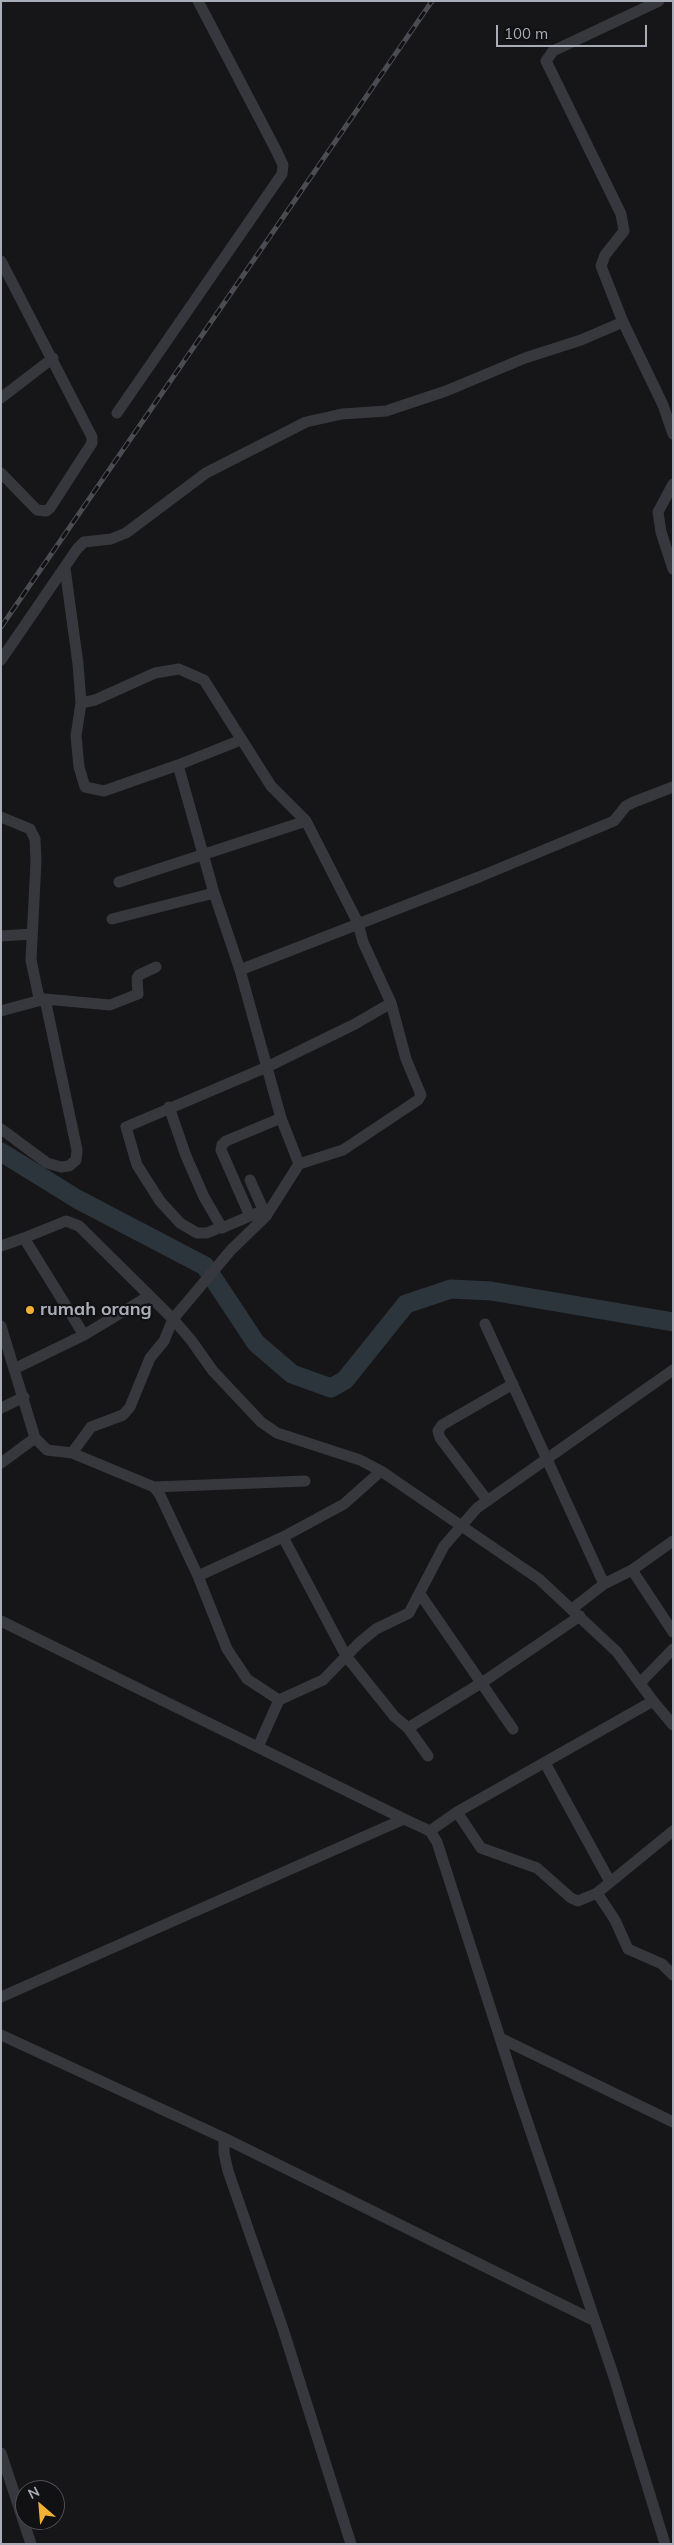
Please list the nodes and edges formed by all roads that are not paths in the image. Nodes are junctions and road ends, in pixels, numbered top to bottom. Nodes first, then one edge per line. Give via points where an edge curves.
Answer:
1 (198, 1) edge
2 (659, 1) edge
3 (1, 261) edge
4 (5, 280) edge
5 (623, 322) junction
6 (53, 358) junction
7 (1, 398) edge
8 (668, 403) edge
9 (117, 413) dead end
10 (673, 434) edge
11 (1, 473) edge
12 (672, 487) edge
13 (65, 568) junction
14 (673, 569) edge
15 (1, 660) edge
16 (81, 703) junction
17 (241, 740) junction
18 (178, 765) junction
19 (673, 787) edge
20 (1, 817) edge
21 (306, 821) junction
22 (203, 854) junction
23 (119, 882) dead end
24 (214, 893) junction
25 (112, 919) dead end
26 (358, 923) junction
27 (32, 934) junction
28 (1, 936) edge
29 (156, 967) dead end
30 (240, 970) junction
31 (45, 999) junction
32 (391, 1003) junction
33 (1, 1011) edge
34 (267, 1067) junction
35 (169, 1107) junction
36 (281, 1118) junction
37 (1, 1130) edge
38 (299, 1164) junction
39 (250, 1180) dead end
40 (250, 1216) junction
41 (265, 1216) junction
42 (221, 1227) junction
43 (24, 1238) junction
44 (1, 1246) edge
45 (149, 1296) junction
46 (173, 1319) junction
47 (485, 1324) dead end
48 (1, 1326) edge
49 (84, 1335) junction
50 (14, 1369) junction
51 (673, 1370) edge
52 (513, 1384) junction
53 (24, 1396) junction
54 (1, 1408) edge
55 (35, 1438) junction
56 (72, 1453) junction
57 (546, 1458) junction
58 (1, 1463) edge
59 (381, 1471) junction
60 (305, 1481) dead end
61 (154, 1487) junction
62 (487, 1500) junction
63 (461, 1524) junction
64 (283, 1536) junction
65 (673, 1541) edge
66 (632, 1570) junction
67 (198, 1576) junction
68 (604, 1584) junction
69 (420, 1594) junction
70 (576, 1612) junction
71 (1, 1621) edge
72 (673, 1632) edge
73 (673, 1649) edge
74 (346, 1656) junction
75 (482, 1682) junction
76 (641, 1682) junction
77 (279, 1700) junction
78 (654, 1701) junction
79 (673, 1725) edge
80 (408, 1728) junction
81 (513, 1729) dead end
82 (258, 1747) junction
83 (428, 1756) dead end
84 (545, 1763) junction
85 (457, 1812) junction
86 (404, 1819) junction
87 (430, 1831) junction
88 (673, 1831) edge
89 (609, 1880) junction
90 (597, 1893) junction
91 (673, 1975) edge
92 (1, 1997) edge
93 (1, 2035) edge
94 (500, 2038) junction
95 (673, 2122) edge
96 (224, 2138) junction
97 (595, 2321) junction
98 (1, 2453) edge
99 (31, 2544) edge
100 (350, 2544) edge
101 (664, 2544) edge

1 - 9 street via 276,150 282,174
2 - 5 street via 553,51 546,61 621,214 624,231 604,255 601,266
3 - 4 street
4 - 6 street
5 - 8 street
5 - 13 street via 386,411 342,414 306,422 206,472 126,533 111,539 84,542
6 - 7 street
6 - 11 street via 89,430 92,443 46,511 37,510
8 - 10 street
12 - 14 street via 658,512
13 - 15 street
13 - 16 street
16 - 17 street via 155,673 179,670 204,680
16 - 18 street via 76,736 85,787 104,791
17 - 18 street
17 - 21 street via 271,786
18 - 22 street
19 - 26 street via 626,806 614,821
20 - 27 street via 30,829 35,839
21 - 22 street
21 - 26 street
22 - 23 street
22 - 24 street
24 - 25 street
24 - 30 street
26 - 30 street
26 - 32 street via 363,942
27 - 28 street
27 - 31 street via 31,960 39,998
29 - 31 street via 139,975 138,994 110,1005
30 - 34 street
31 - 33 street
31 - 37 street via 77,1150 76,1160 70,1166 47,1163
32 - 34 street
32 - 38 street via 420,1098 343,1150
34 - 35 street
34 - 36 street
35 - 42 street via 186,1156
35 - 42 street via 126,1127 138,1165 160,1201 180,1223 197,1233
36 - 38 street
36 - 40 street via 222,1145 221,1150
38 - 41 street
39 - 41 street
40 - 41 street via 257,1213
40 - 42 street
41 - 46 street via 231,1250
43 - 44 street
43 - 45 street via 66,1221 79,1226
43 - 49 street
45 - 46 street
45 - 49 street
46 - 56 street via 164,1341 150,1358 130,1407 123,1415 91,1427
46 - 59 street via 213,1371 261,1422 277,1433 360,1460
47 - 52 street
48 - 50 street
49 - 50 street
50 - 53 street
51 - 57 street
52 - 57 street
52 - 62 street via 442,1425 438,1431
53 - 54 street
53 - 55 street
55 - 56 street via 47,1450
55 - 58 street
56 - 61 street
57 - 62 street
57 - 68 street
59 - 63 street
59 - 64 street via 344,1504
60 - 61 street
61 - 67 street
62 - 63 street
63 - 69 street via 444,1546
63 - 70 street via 540,1578
64 - 67 street
64 - 74 street
65 - 66 street
66 - 68 street
66 - 72 street
67 - 77 street via 227,1649 243,1675
68 - 70 street
69 - 74 street via 410,1613 376,1629
69 - 75 street
70 - 75 street
70 - 76 street via 617,1652
71 - 82 street
73 - 76 street
74 - 77 street via 317,1684
74 - 80 street via 394,1716
75 - 80 street
75 - 81 street
76 - 78 street
77 - 82 street
78 - 79 street
78 - 84 street
80 - 83 street
82 - 86 street
84 - 85 street
84 - 89 street
85 - 87 street
85 - 90 street via 475,1842 487,1852 537,1868 574,1900 584,1900
86 - 87 street
86 - 92 street
87 - 94 street via 437,1842
88 - 89 street
89 - 90 street
90 - 91 street via 628,1948 662,1964
93 - 96 street
94 - 95 street
94 - 97 street
96 - 97 street
96 - 100 street via 228,2171 286,2338
97 - 101 street
98 - 99 street

